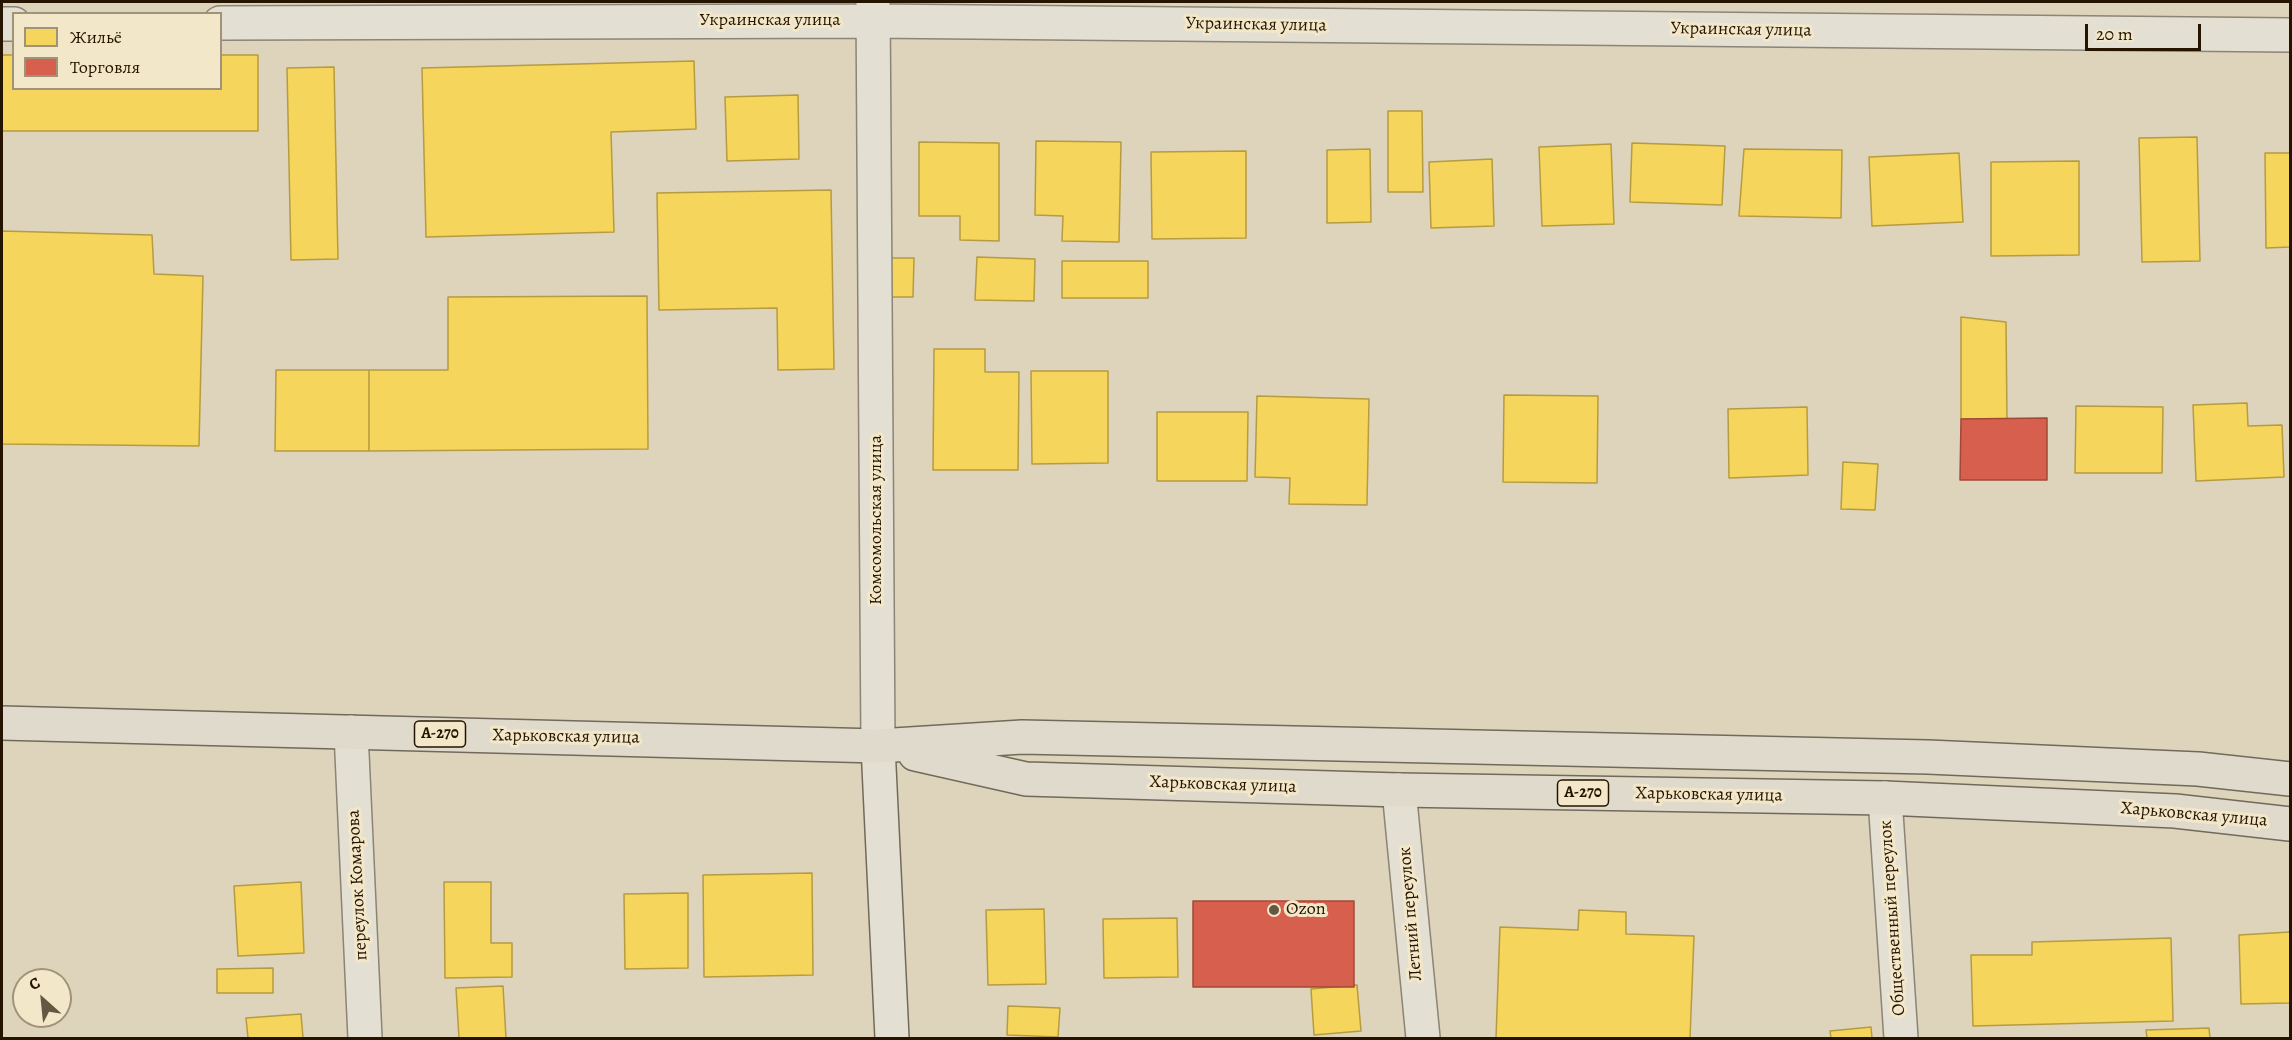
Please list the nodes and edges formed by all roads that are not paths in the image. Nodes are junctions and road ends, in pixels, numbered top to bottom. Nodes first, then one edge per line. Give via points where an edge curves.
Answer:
1 (873, 11) edge
2 (222, 23) edge
3 (2290, 35) edge
4 (2, 723) edge
5 (351, 732) junction
6 (878, 746) junction
7 (2290, 778) edge
8 (1399, 790) junction
9 (1885, 798) junction
10 (2290, 824) edge
11 (365, 1038) edge
12 (892, 1038) edge
13 (1423, 1038) edge
14 (1901, 1038) edge

1 - 2 street, Украинская улица
1 - 3 street, Украинская улица
1 - 6 street, Комсомольская улица
4 - 5 highway, Харьковская улица / А-270
5 - 6 highway, Харьковская улица / А-270
5 - 11 street, переулок Комарова
6 - 7 highway, Харьковская улица / А-270 via 1022,737 1916,757 2198,768
6 - 8 highway, Харьковская улица / А-270 via 1026,779
6 - 12 street, Комсомольская улица
8 - 9 highway, Харьковская улица / А-270
8 - 13 street, Летний переулок
9 - 10 highway, Харьковская улица / А-270 via 2175,811
9 - 14 street, Общественный переулок

